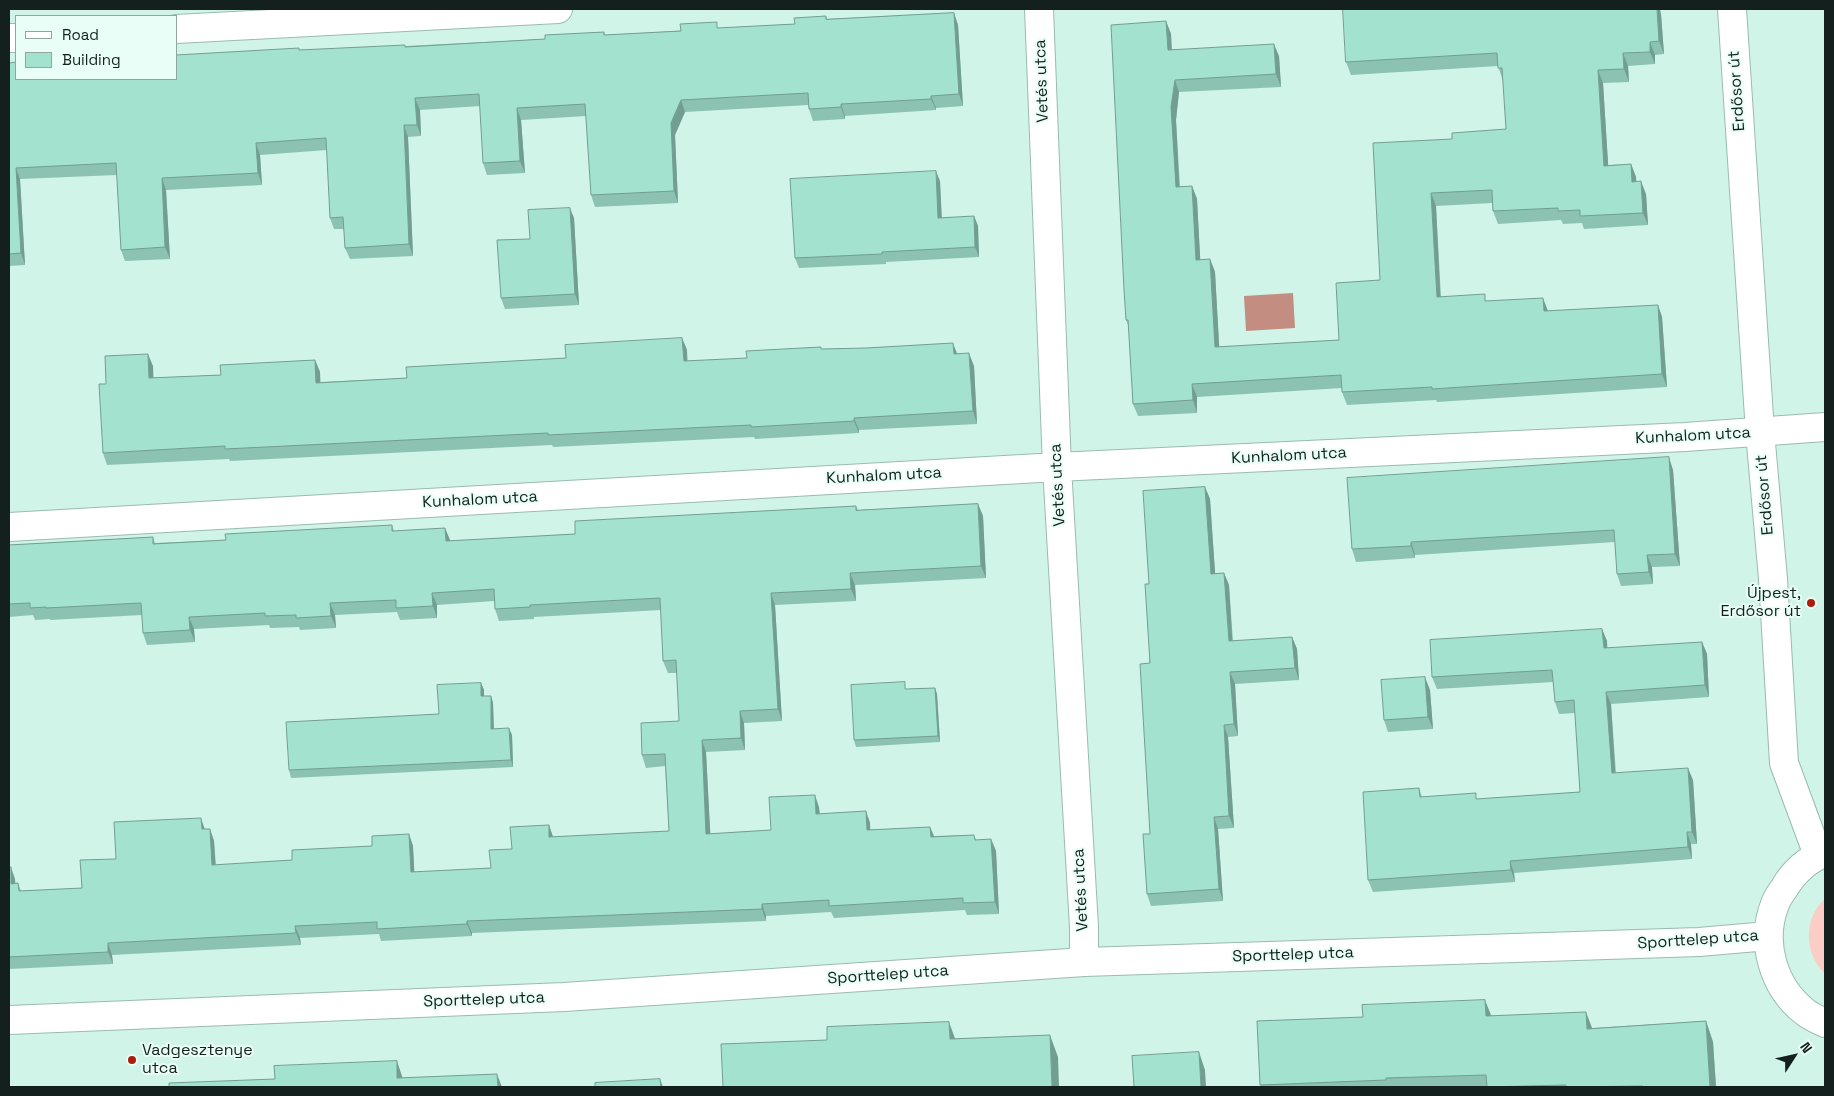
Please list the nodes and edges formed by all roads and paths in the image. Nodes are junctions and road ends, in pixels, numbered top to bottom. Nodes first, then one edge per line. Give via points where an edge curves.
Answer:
1 (558, 9) edge
2 (1039, 9) edge
3 (1732, 9) edge
4 (178, 29) edge
5 (1825, 427) edge
6 (1760, 432) junction
7 (1056, 466) junction
8 (9, 526) edge
9 (1822, 854) edge
10 (1768, 936) junction
11 (1084, 962) junction
12 (9, 1020) edge
13 (1825, 1024) edge

1 - 4 street
2 - 7 street, Vetés utca
3 - 6 street, Erdősor út
5 - 6 street, Kunhalom utca
6 - 7 street, Kunhalom utca
6 - 9 street, Erdősor út via 1784,763
7 - 8 street, Kunhalom utca
7 - 11 street, Vetés utca
9 - 10 street, Sporttelep utca via 1792,875 1775,903
10 - 11 street, Sporttelep utca via 1699,942
10 - 13 street, Sporttelep utca via 1772,965 1785,991 1806,1013
11 - 12 street, Sporttelep utca via 564,997

